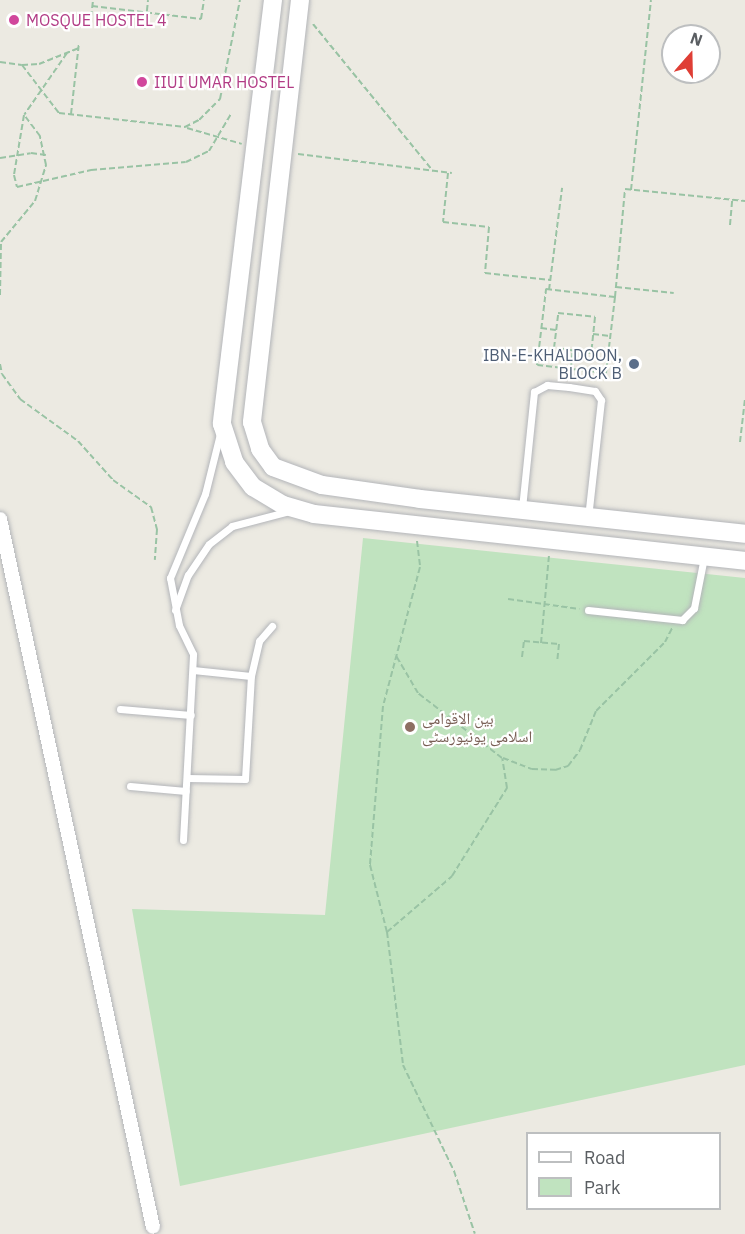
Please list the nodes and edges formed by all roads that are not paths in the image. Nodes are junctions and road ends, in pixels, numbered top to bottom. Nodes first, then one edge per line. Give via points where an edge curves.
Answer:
1 (273, 0) edge
2 (300, 4) edge
3 (222, 424) junction
4 (420, 499) junction
5 (297, 510) junction
6 (522, 510) junction
7 (588, 517) junction
8 (0, 519) edge
9 (417, 526) junction
10 (745, 534) edge
11 (704, 557) junction
12 (745, 561) edge
13 (176, 610) junction
14 (588, 610) road end
15 (272, 626) dead end
16 (193, 670) junction
17 (251, 676) junction
18 (120, 709) dead end
19 (191, 715) junction
20 (187, 778) junction
21 (130, 786) dead end
22 (186, 791) junction
23 (183, 840) dead end
24 (153, 1227) dead end

1 - 3 street
2 - 4 street via 252,422 255,438 273,467 297,479
3 - 5 street via 234,462 253,487
3 - 13 lane via 205,494 174,562 170,594
4 - 6 street
4 - 9 street
5 - 9 street
5 - 13 lane via 232,526 209,544 194,567
6 - 7 street
6 - 7 lane via 534,392 547,385 569,387 595,391 601,400
7 - 10 street
8 - 24 street
9 - 11 street
11 - 12 street
11 - 14 lane via 690,615 674,620
13 - 16 lane via 193,654
15 - 17 lane via 259,641
16 - 17 lane
16 - 19 lane
17 - 20 lane via 245,779
18 - 19 lane
19 - 20 lane
20 - 22 lane
21 - 22 lane
22 - 23 lane

